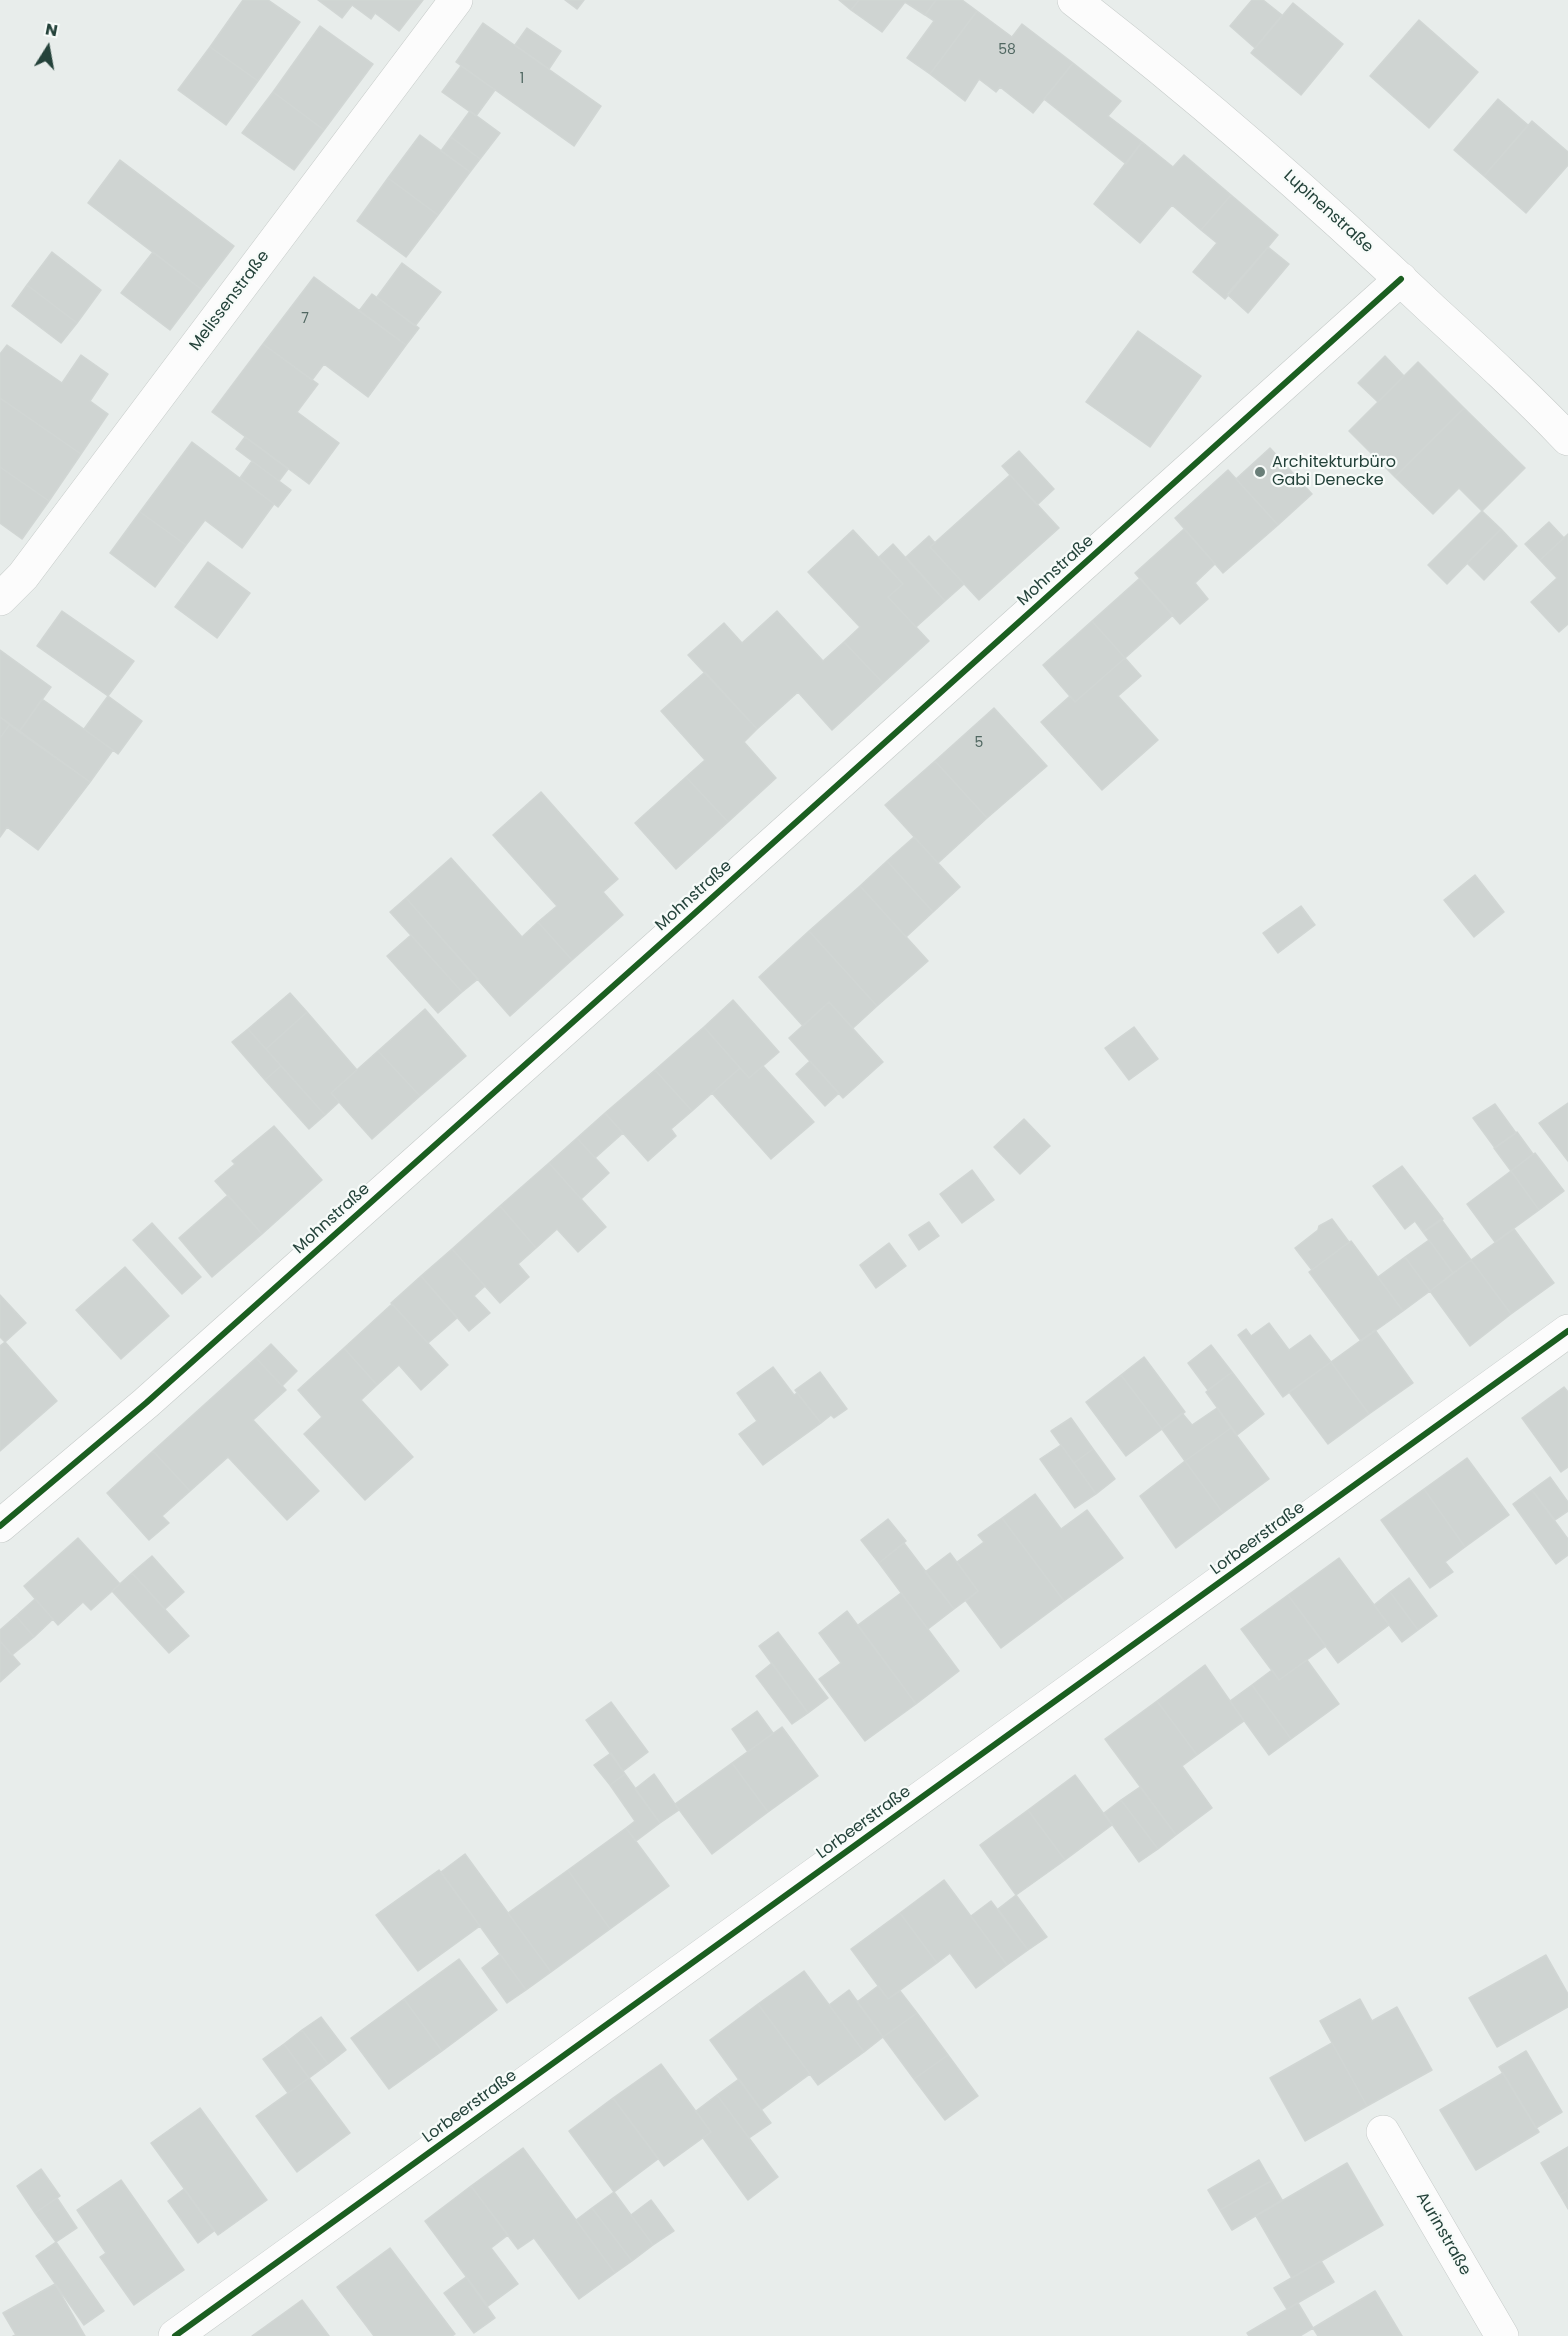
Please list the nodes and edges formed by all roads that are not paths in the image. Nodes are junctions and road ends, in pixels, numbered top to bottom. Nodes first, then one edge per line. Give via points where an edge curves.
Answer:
1 (456, 0) edge
2 (1074, 0) edge
3 (1401, 279) junction
4 (1568, 439) edge
5 (0, 599) edge
6 (1568, 1331) edge
7 (0, 1526) edge
8 (1383, 2132) dead end
9 (175, 2336) edge
10 (1502, 2336) edge

1 - 5 street, Melissenstraße via 23,576
2 - 3 street, Lupinenstraße via 1275,164
3 - 4 street, Lupinenstraße
3 - 7 street, Mohnstraße via 146,1403
6 - 9 street, Lorbeerstraße
8 - 10 street, Aurinstraße

